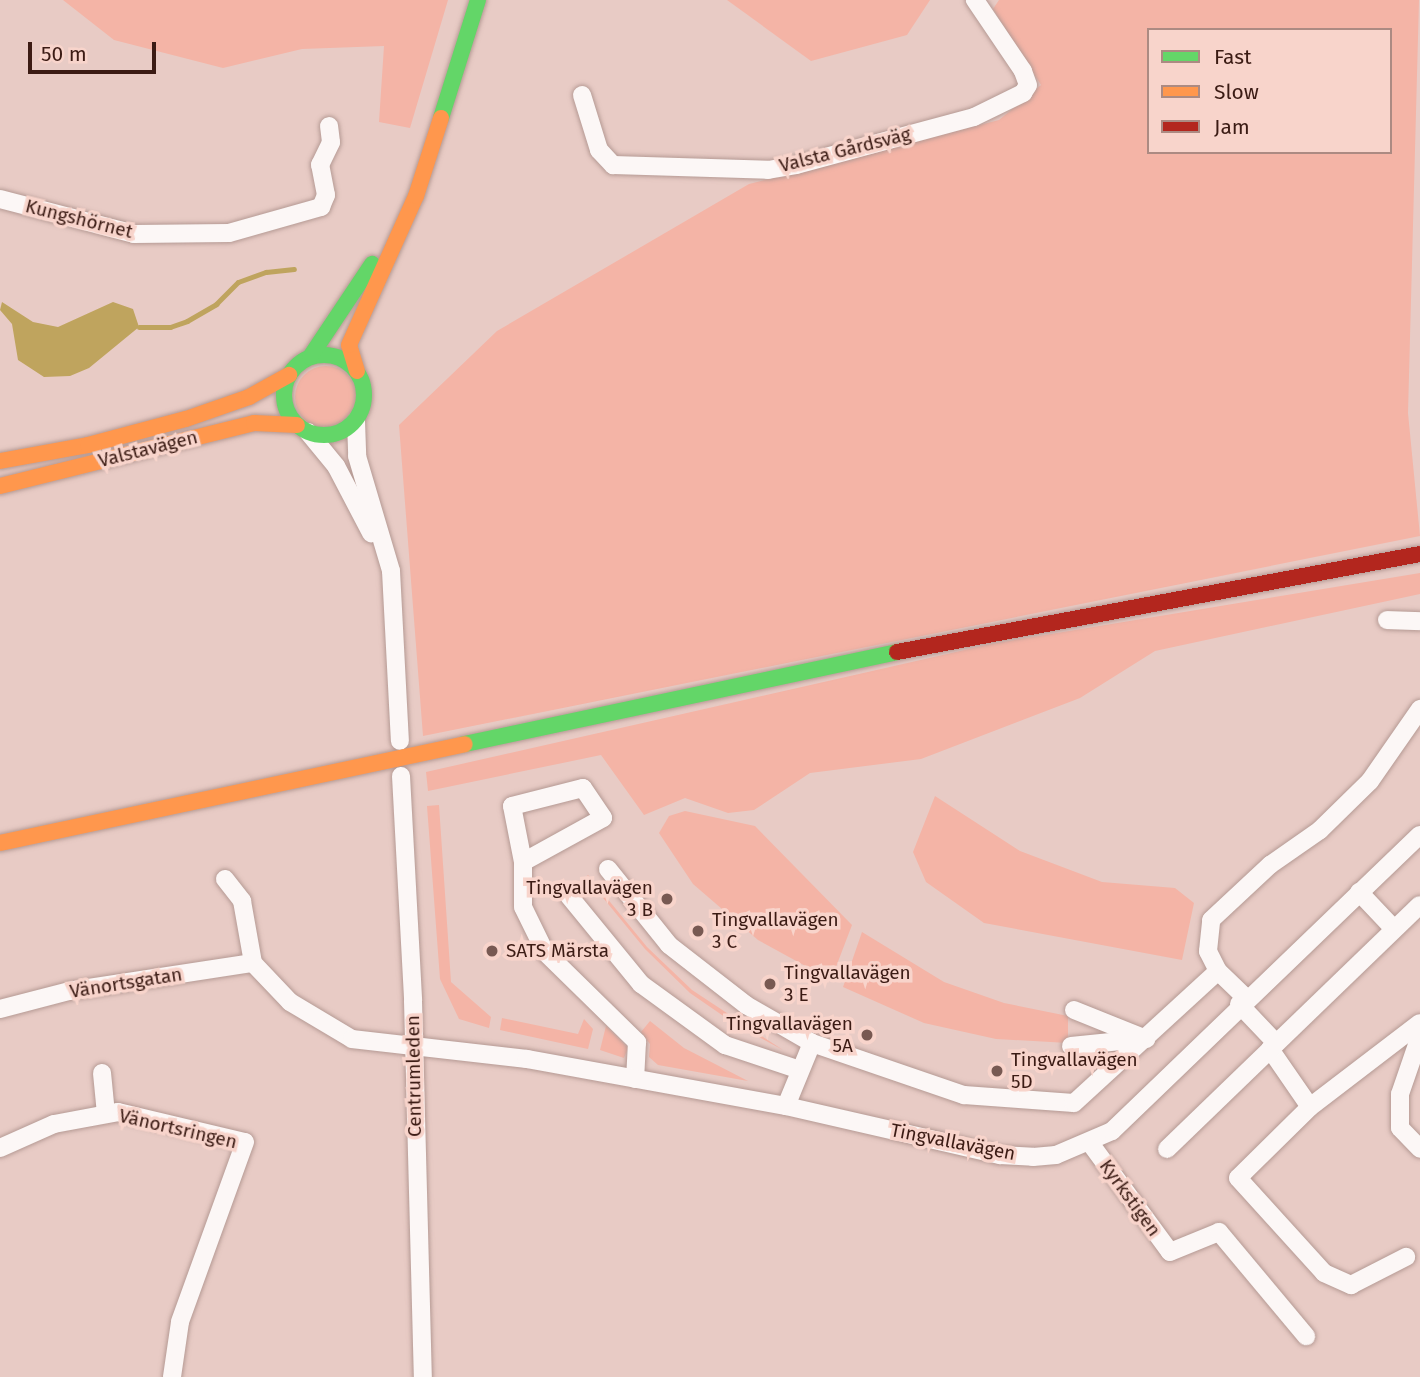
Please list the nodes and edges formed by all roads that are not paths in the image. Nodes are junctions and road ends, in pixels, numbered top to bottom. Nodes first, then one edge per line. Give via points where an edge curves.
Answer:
1 (478, 0) edge
2 (975, 0) edge
3 (582, 95) dead end
4 (329, 126) dead end
5 (416, 196) junction
6 (0, 199) edge
7 (310, 357) junction
8 (357, 371) junction
9 (289, 376) junction
10 (356, 421) junction
11 (302, 428) junction
12 (0, 461) edge
13 (0, 486) edge
14 (1420, 554) edge
15 (391, 571) junction
16 (1387, 620) dead end
17 (1420, 621) edge
18 (1420, 709) edge
19 (400, 741) dead end
20 (401, 776) dead end
21 (1420, 835) edge
22 (5, 843) edge
23 (523, 862) junction
24 (608, 869) dead end
25 (225, 879) dead end
26 (1359, 892) junction
27 (569, 896) dead end
28 (1420, 905) edge
29 (1394, 929) junction
30 (253, 963) junction
31 (1218, 971) junction
32 (1243, 1001) junction
33 (0, 1009) edge
34 (1074, 1010) dead end
35 (1420, 1023) edge
36 (1420, 1036) edge
37 (1146, 1039) junction
38 (812, 1043) junction
39 (412, 1045) junction
40 (1071, 1046) dead end
41 (1273, 1046) junction
42 (800, 1070) junction
43 (102, 1073) dead end
44 (635, 1079) junction
45 (786, 1106) junction
46 (1310, 1107) junction
47 (106, 1114) junction
48 (1090, 1143) junction
49 (0, 1148) edge
50 (1167, 1149) dead end
51 (1420, 1149) edge
52 (1406, 1258) dead end
53 (1306, 1336) dead end
54 (172, 1377) edge
55 (423, 1377) edge

1 - 5 street
2 - 3 street, Valsta Gårdsväg via 1023,71 1028,85 1023,93 974,117 768,170 613,165 599,150
4 - 6 street, Kungshörnet via 331,142 320,165 326,195 321,207 229,233 134,234
5 - 7 street
5 - 8 street via 349,345
7 - 8 street via 337,357
7 - 9 street
8 - 10 street via 365,395
9 - 11 street via 285,403
9 - 12 street, Valstavägen via 249,397 186,419 89,445
10 - 11 street via 332,435
10 - 15 street via 355,449
11 - 13 street, Valstavägen via 254,423
11 - 15 street via 336,466
14 - 22 street via 913,648
15 - 19 street
16 - 17 street
18 - 31 street via 1370,781 1321,830 1270,865 1211,920 1208,951
20 - 39 street, Centrumleden
21 - 26 street, Tingvallavägen
23 - 23 street via 603,818 583,788 512,806
23 - 44 street via 523,906 545,953 637,1042
24 - 38 street via 669,945 746,1005
25 - 30 street via 242,901
26 - 29 street
26 - 32 street, Tingvallavägen
27 - 42 street via 641,984 725,1045
28 - 29 street
29 - 41 street
30 - 33 street, Vänortsgatan via 69,991
30 - 39 street, Tingvallavägen via 289,1002 331,1030 352,1039
31 - 32 street
31 - 37 street
32 - 41 street
32 - 48 street, Tingvallavägen via 1112,1131
34 - 37 street
35 - 46 street
36 - 51 street via 1400,1094 1400,1128
37 - 38 street via 1074,1103 964,1095
37 - 40 street
38 - 42 street
39 - 44 street, Tingvallavägen
39 - 55 street, Centrumleden
41 - 46 street
41 - 50 street
42 - 45 street
43 - 47 street
44 - 45 street, Tingvallavägen
45 - 48 street, Tingvallavägen via 1000,1155 1056,1155
46 - 52 street via 1238,1178 1324,1273 1351,1285
47 - 49 street, Vänortsringen via 54,1124
47 - 54 street, Vänortsringen via 118,1112 245,1142 180,1322
48 - 53 street, Kyrkstigen via 1170,1252 1219,1232

